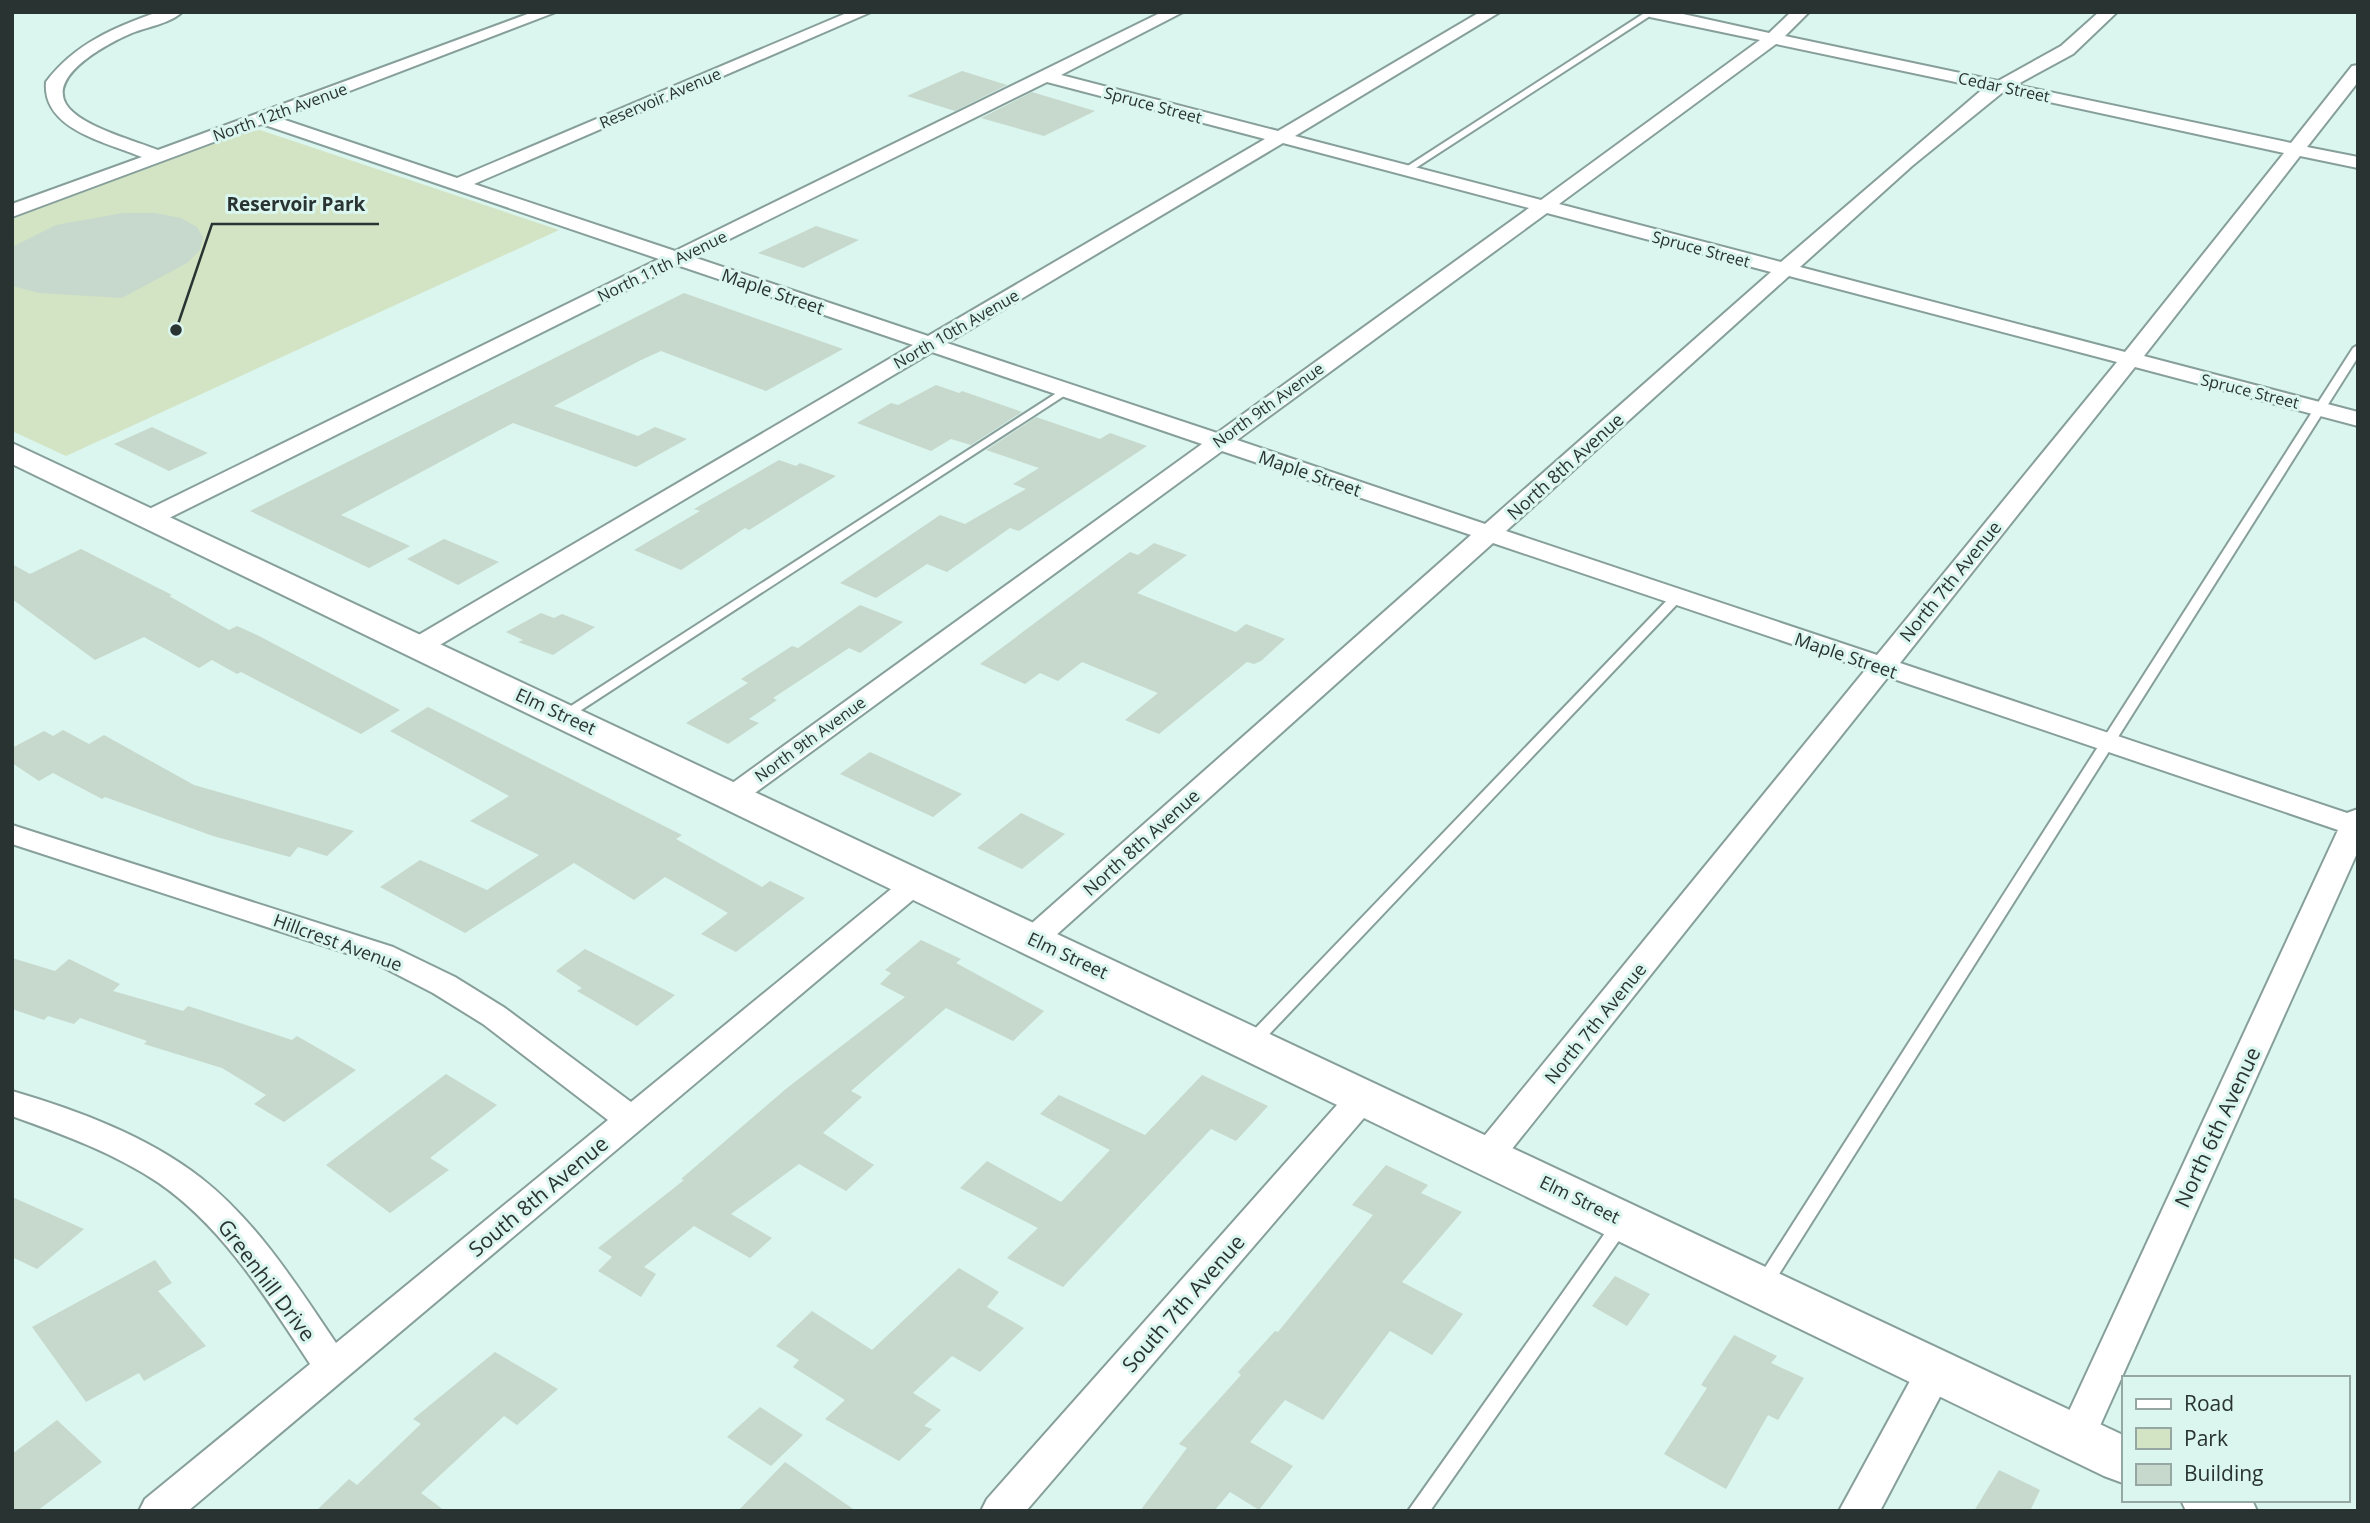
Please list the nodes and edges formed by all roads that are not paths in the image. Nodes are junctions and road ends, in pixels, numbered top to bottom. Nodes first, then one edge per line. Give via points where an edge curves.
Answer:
1 (174, 12) edge
2 (548, 12) edge
3 (863, 12) edge
4 (1175, 12) edge
5 (1492, 12) edge
6 (1651, 12) edge
7 (1801, 12) edge
8 (2109, 12) edge
9 (1772, 38) junction
10 (2358, 70) edge
11 (1045, 76) junction
12 (2000, 87) junction
13 (261, 118) junction
14 (1280, 138) junction
15 (2295, 150) junction
16 (158, 157) junction
17 (2358, 163) edge
18 (1405, 171) junction
19 (456, 185) junction
20 (1541, 207) junction
21 (12, 211) edge
22 (677, 259) junction
23 (1784, 271) junction
24 (930, 344) junction
25 (2358, 348) edge
26 (2130, 360) junction
27 (1066, 390) junction
28 (2320, 409) junction
29 (2358, 419) edge
30 (1218, 441) junction
31 (12, 452) edge
32 (150, 518) junction
33 (1488, 534) junction
34 (1676, 597) junction
35 (419, 646) junction
36 (1880, 667) junction
37 (564, 715) junction
38 (2109, 743) junction
39 (734, 795) junction
40 (2357, 824) edge
41 (12, 834) edge
42 (918, 883) junction
43 (1034, 938) junction
44 (1252, 1042) junction
45 (1364, 1096) junction
46 (12, 1103) edge
47 (631, 1119) junction
48 (1488, 1156) junction
49 (1623, 1220) junction
50 (1762, 1287) junction
51 (332, 1367) junction
52 (1936, 1370) junction
53 (2076, 1437) junction
54 (2122, 1460) edge
55 (2212, 1502) edge
56 (159, 1511) edge
57 (1001, 1511) edge
58 (1418, 1511) edge
59 (1859, 1511) edge
60 (2230, 1511) edge

1 - 16 street via 99,41 73,60 55,82 60,112 79,126
2 - 13 street, North 12th Avenue
3 - 19 street, Reservoir Avenue
4 - 11 street, North 11th Avenue
5 - 14 street, North 10th Avenue
6 - 9 street, Cedar Street
6 - 18 lane
7 - 9 street, North 9th Avenue
8 - 12 street, North 8th Avenue via 2067,50
9 - 12 street, Cedar Street
9 - 20 street, North 9th Avenue
10 - 15 street, North 7th Avenue
11 - 14 street, Spruce Street
11 - 22 street, North 11th Avenue
12 - 15 street, Cedar Street
12 - 23 street, North 8th Avenue via 1916,153
13 - 16 street, North 12th Avenue
13 - 19 street, Maple Street
14 - 18 street, Spruce Street
14 - 24 street, North 10th Avenue
15 - 17 street, Cedar Street
15 - 26 street, North 7th Avenue
16 - 21 street, North 12th Avenue
18 - 20 street, Spruce Street
19 - 22 street, Maple Street
20 - 23 street, Spruce Street
20 - 30 street, North 9th Avenue
22 - 24 street, Maple Street
22 - 32 street, North 11th Avenue
23 - 26 street, Spruce Street
23 - 33 street, North 8th Avenue
24 - 27 street, Maple Street
24 - 35 street, North 10th Avenue
25 - 28 lane
26 - 28 street, Spruce Street
26 - 36 street, North 7th Avenue
27 - 30 street, Maple Street
27 - 37 lane
28 - 29 street, Spruce Street
28 - 38 lane
30 - 33 street, Maple Street
30 - 39 street, North 9th Avenue
31 - 32 street, Elm Street
32 - 35 street, Elm Street
33 - 34 street, Maple Street
33 - 43 street, North 8th Avenue
34 - 36 street, Maple Street
34 - 44 lane
35 - 37 street, Elm Street
36 - 38 street, Maple Street
36 - 48 street, North 7th Avenue
37 - 39 street, Elm Street
38 - 40 street, Maple Street
38 - 50 lane
39 - 42 street, Elm Street
40 - 53 street, North 6th Avenue
41 - 47 street, Hillcrest Avenue via 382,954 494,1016
42 - 43 street, Elm Street
42 - 47 street, South 8th Avenue
43 - 44 street, Elm Street
44 - 45 street, Elm Street
45 - 48 street, Elm Street
45 - 57 street, South 7th Avenue
46 - 51 street, Greenhill Drive via 128,1151 188,1186 226,1222
47 - 51 street, South 8th Avenue
48 - 49 street, Elm Street
49 - 50 street, Elm Street
49 - 58 lane
50 - 52 street, Elm Street
51 - 56 street, South 8th Avenue
52 - 53 street, Elm Street
52 - 59 street
53 - 54 street, Elm Street
55 - 60 street

